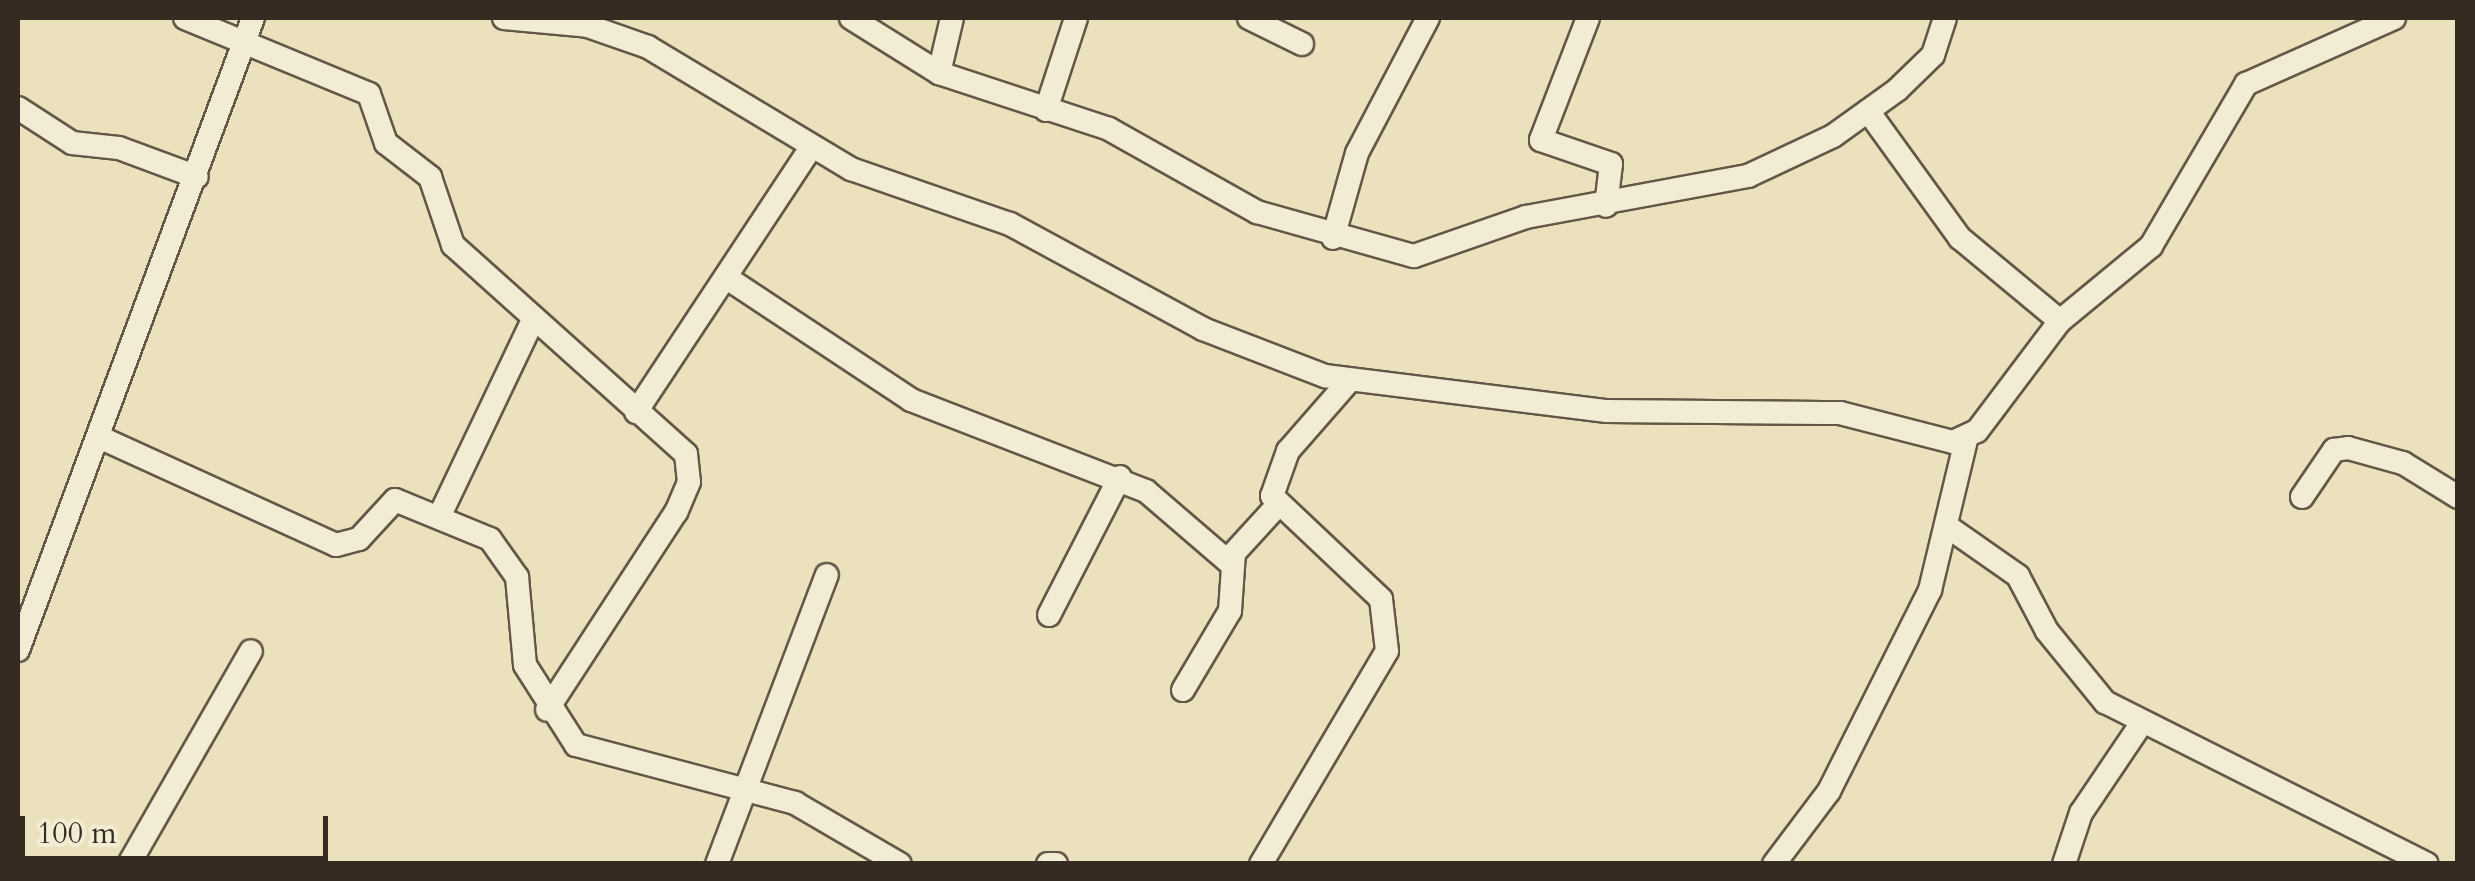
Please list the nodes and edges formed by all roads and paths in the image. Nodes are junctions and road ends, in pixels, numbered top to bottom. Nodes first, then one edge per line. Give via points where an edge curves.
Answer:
1 (185, 18) edge
2 (252, 18) edge
3 (504, 18) edge
4 (851, 18) edge
5 (952, 18) edge
6 (1076, 18) edge
7 (1249, 18) edge
8 (1428, 18) edge
9 (1588, 18) edge
10 (1945, 18) edge
11 (2394, 18) edge
12 (1302, 44) dead end
13 (242, 47) junction
14 (939, 74) junction
15 (18, 108) edge
16 (1046, 110) junction
17 (1868, 111) junction
18 (811, 148) junction
19 (197, 177) junction
20 (1606, 206) junction
21 (1333, 238) junction
22 (727, 278) junction
23 (534, 318) junction
24 (2060, 322) junction
25 (1349, 381) junction
26 (636, 412) junction
27 (99, 436) junction
28 (1966, 440) junction
29 (1120, 477) junction
30 (2302, 497) dead end
31 (2458, 497) edge
32 (1276, 507) junction
33 (440, 515) junction
34 (1951, 529) junction
35 (1231, 564) junction
36 (827, 575) dead end
37 (1049, 615) dead end
38 (18, 650) edge
39 (252, 650) dead end
40 (1183, 690) dead end
41 (547, 710) junction
42 (2141, 724) junction
43 (748, 788) junction
44 (1265, 858) edge
45 (129, 864) edge
46 (716, 864) edge
47 (900, 864) edge
48 (1048, 864) edge
49 (1056, 864) edge
50 (1291, 864) edge
51 (1774, 864) edge
52 (2064, 864) edge
53 (2427, 864) edge

1 - 13 street
2 - 13 street
3 - 18 street via 632,40
4 - 14 street
5 - 14 street
6 - 16 street
7 - 12 street
8 - 21 street via 1356,153
9 - 20 street via 1541,140 1611,164
10 - 17 street via 1932,55
11 - 24 street via 2246,84 2151,246
13 - 19 street
13 - 23 street via 369,94 386,143 430,176 442,231
14 - 16 street
15 - 19 street via 72,143 120,148
16 - 21 street via 1109,129 1218,194
17 - 20 street via 1748,176
17 - 24 street via 1960,238
18 - 22 street
18 - 25 street via 1010,224 1203,329
19 - 27 street
20 - 21 street via 1526,217 1414,256
22 - 26 street
22 - 29 street via 911,400
23 - 26 street
23 - 33 street
24 - 28 street
25 - 28 street via 1608,411 1840,413
25 - 32 street via 1279,465
26 - 41 street via 686,454 689,482
27 - 33 street via 336,546 359,539 395,500
27 - 38 street
28 - 34 street
29 - 35 street
29 - 37 street
30 - 31 street via 2334,450 2348,448 2403,463
32 - 35 street
32 - 44 street via 1381,599 1387,651
33 - 41 street via 511,560 517,635
34 - 42 street via 2018,576 2088,687
34 - 51 street via 1888,681 1813,819
35 - 40 street via 1230,611
36 - 43 street
39 - 45 street
41 - 43 street via 598,756
42 - 52 street via 2081,813
42 - 53 street
43 - 46 street
43 - 47 street via 816,811
44 - 50 street
48 - 49 street

